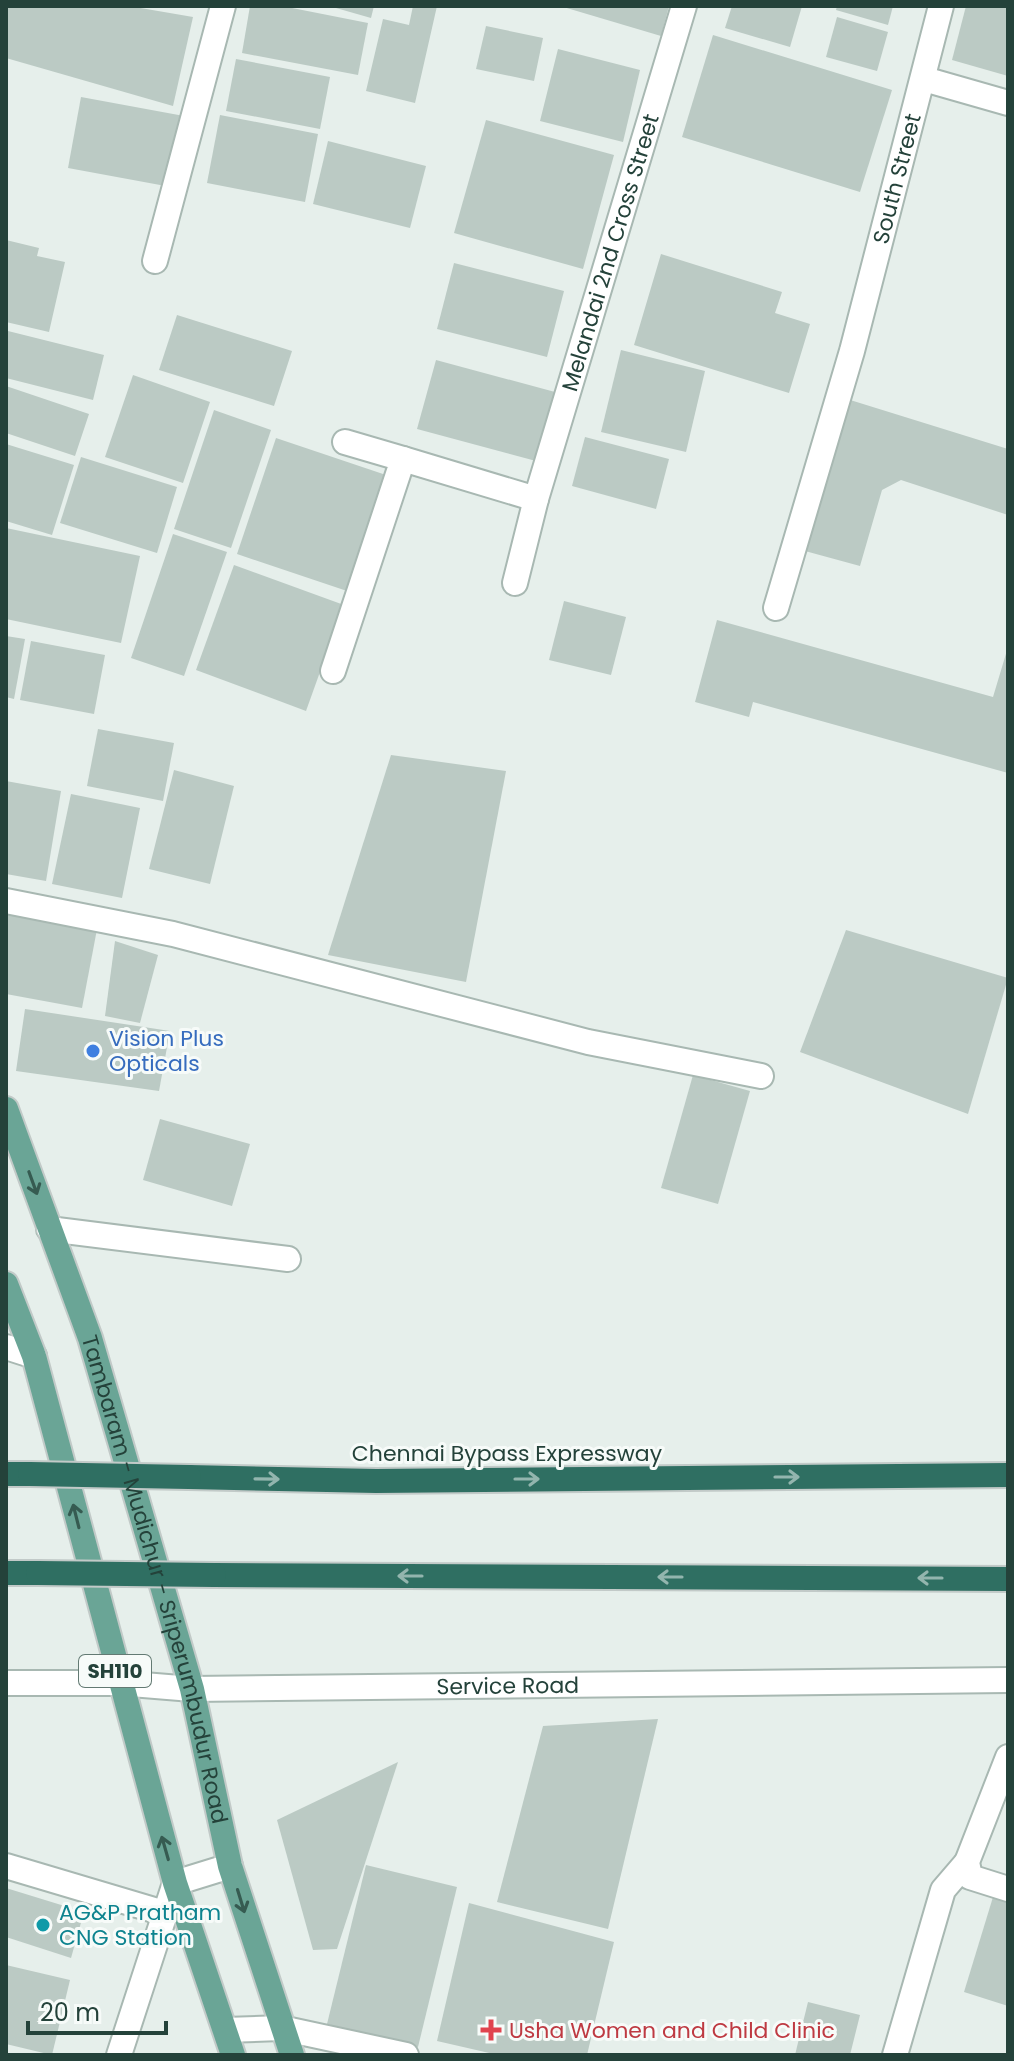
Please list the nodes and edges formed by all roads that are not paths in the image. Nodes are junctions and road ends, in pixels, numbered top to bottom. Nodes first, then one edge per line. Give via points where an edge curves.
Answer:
1 (223, 6) edge
2 (684, 6) edge
3 (941, 6) edge
4 (924, 79) junction
5 (1008, 103) edge
6 (155, 261) dead end
7 (345, 442) dead end
8 (403, 459) junction
9 (536, 499) junction
10 (515, 583) dead end
11 (776, 608) dead end
12 (333, 671) dead end
13 (6, 901) edge
14 (761, 1076) dead end
15 (6, 1109) edge
16 (49, 1229) junction
17 (288, 1259) dead end
18 (6, 1284) edge
19 (6, 1347) edge
20 (34, 1356) junction
21 (18, 1474) edge
22 (1008, 1475) edge
23 (6, 1573) edge
24 (1008, 1579) edge
25 (1008, 1680) edge
26 (6, 1683) edge
27 (119, 1683) junction
28 (192, 1689) junction
29 (1008, 1757) edge
30 (967, 1862) junction
31 (6, 1866) edge
32 (230, 1866) junction
33 (175, 1883) junction
34 (1008, 1889) edge
35 (164, 1913) junction
36 (281, 2028) junction
37 (225, 2030) junction
38 (119, 2055) edge
39 (233, 2055) edge
40 (292, 2055) edge
41 (406, 2055) edge
42 (895, 2055) edge

1 - 6 street
2 - 9 street, Melandai 2nd Cross Street
3 - 4 street, South Street
4 - 5 street
4 - 11 street, South Street
7 - 8 street
8 - 9 street
8 - 12 street
9 - 10 street, Melandai 2nd Cross Street
13 - 14 street via 173,934 588,1042
15 -> 16 main road, Tambaram - Mudichur - Sriperumbudur Road / SH110
16 - 17 street
16 - 28 main road, Tambaram - Mudichur - Sriperumbudur Road / SH110 via 90,1338
18 - 20 main road, SH110
19 - 20 street
27 -> 20 main road, SH110
21 -> 22 highway, Chennai Bypass Expressway, bridge via 376,1481
24 -> 23 highway, bridge
25 - 28 street, Service Road
26 - 27 street, Service Road
27 - 28 street, Service Road
33 -> 27 main road, SH110
28 - 32 main road, Tambaram - Mudichur - Sriperumbudur Road / SH110
29 - 30 street
30 - 34 street via 970,1877
30 - 42 street via 943,1890
31 - 35 street
32 - 33 street
32 -> 36 main road, Tambaram - Mudichur - Sriperumbudur Road / SH110
33 - 35 street
33 - 37 main road, SH110
35 - 38 street
36 - 37 street
36 - 40 main road, Tambaram - Mudichur - Sriperumbudur Road / SH110
36 - 41 street
37 - 39 main road, SH110

